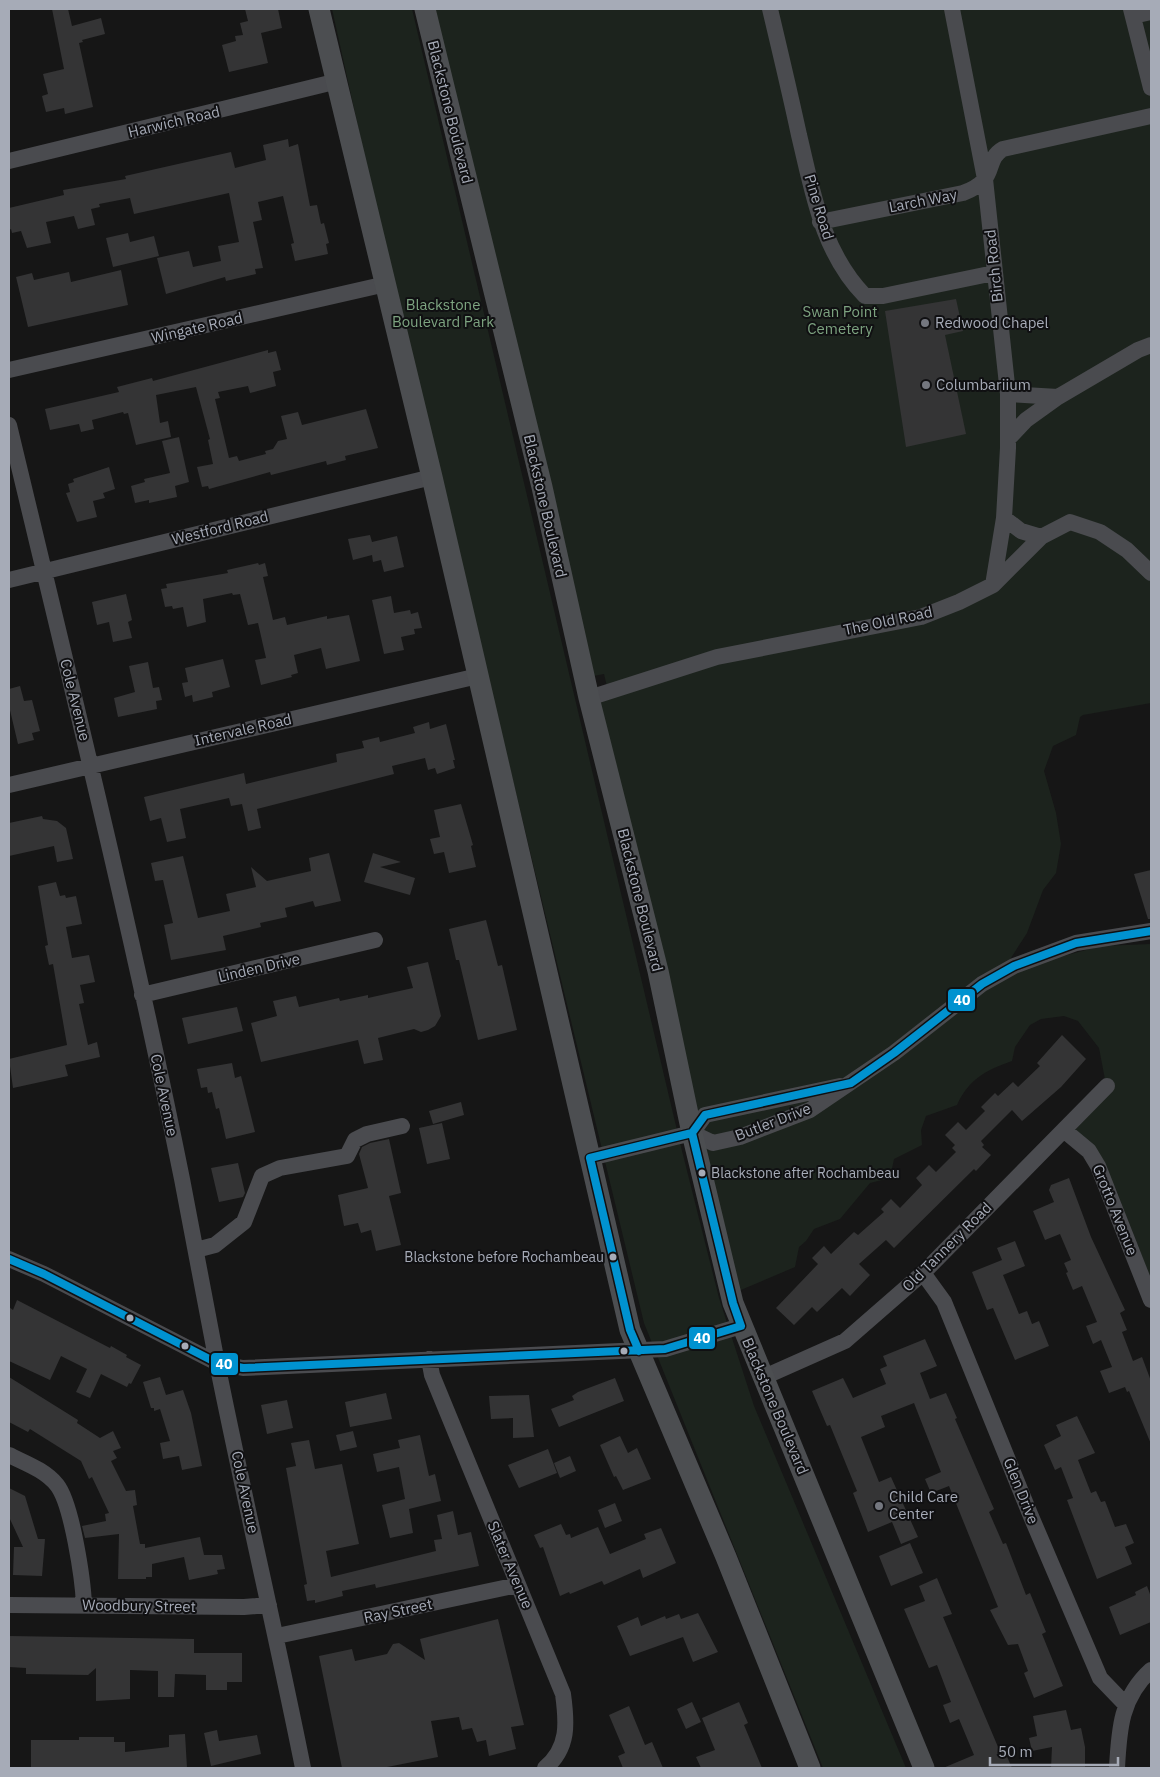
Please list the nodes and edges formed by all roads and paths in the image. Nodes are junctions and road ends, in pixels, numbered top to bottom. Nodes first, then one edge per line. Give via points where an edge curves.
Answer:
1 (319, 9) edge
2 (424, 9) edge
3 (770, 9) edge
4 (952, 9) edge
5 (1132, 12) edge
6 (1151, 12) edge
7 (338, 81) junction
8 (1151, 88) edge
9 (1151, 116) edge
10 (9, 161) edge
11 (985, 179) junction
12 (820, 222) junction
13 (994, 273) junction
14 (386, 284) junction
15 (1151, 345) edge
16 (9, 370) edge
17 (1008, 394) junction
18 (1058, 397) junction
19 (9, 425) edge
20 (1008, 439) junction
21 (432, 477) junction
22 (1004, 518) junction
23 (1041, 537) junction
24 (44, 571) junction
25 (1151, 572) edge
26 (9, 580) edge
27 (993, 585) junction
28 (478, 676) junction
29 (589, 698) junction
30 (91, 766) junction
31 (9, 785) edge
32 (1151, 931) edge
33 (375, 940) dead end
34 (142, 995) junction
35 (851, 1083) junction
36 (1107, 1086) dead end
37 (402, 1126) dead end
38 (1064, 1131) junction
39 (692, 1133) junction
40 (590, 1158) junction
41 (196, 1250) junction
42 (9, 1259) edge
43 (923, 1273) junction
44 (1151, 1300) edge
45 (742, 1326) junction
46 (639, 1350) junction
47 (429, 1359) junction
48 (217, 1363) junction
49 (764, 1376) junction
50 (9, 1454) edge
51 (518, 1585) junction
52 (9, 1605) edge
53 (84, 1605) junction
54 (269, 1605) junction
55 (277, 1636) junction
56 (1151, 1670) edge
57 (1126, 1705) junction
58 (303, 1768) edge
59 (545, 1768) edge
60 (810, 1768) edge
61 (924, 1768) edge
62 (1117, 1768) edge

1 - 7 main road
2 - 29 main road, Blackstone Boulevard via 542,487
3 - 12 street, Pine Road
4 - 11 street, Birch Road
5 - 6 street
5 - 8 street
7 - 10 street, Harwich Road
7 - 14 main road
9 - 11 street via 1003,149 995,153
11 - 12 street, Larch Way via 963,193
11 - 13 street, Birch Road
12 - 13 street, Pine Road via 835,256 865,296 883,296
13 - 17 street, Birch Road
14 - 16 street, Wingate Road
14 - 21 main road
15 - 18 street
17 - 18 street
17 - 20 street, Birch Road
18 - 20 street via 1026,420
19 - 24 street, Cole Avenue
20 - 22 street, Birch Road
21 - 24 street, Westford Road
21 - 28 main road
22 - 23 street via 1021,531
22 - 27 street, Birch Road
23 - 25 street, The Old Road via 1070,522 1100,532
23 - 27 street, The Old Road
24 - 26 street, Westford Road
24 - 30 street, Cole Avenue
27 - 29 street, The Old Road via 921,617 717,656
28 - 30 street, Intervale Road
28 - 40 main road
29 - 39 main road, Blackstone Boulevard via 658,971
30 - 31 street, Intervale Road
30 - 34 street, Cole Avenue
32 - 35 street, Butler Drive via 1076,943 1014,966 982,984
33 - 34 street, Linden Drive
34 - 41 street, Cole Avenue
35 - 39 street, Butler Drive via 705,1115
35 - 39 street, Butler Drive via 810,1110 740,1137 713,1143
36 - 38 street, Old Tannery Road
37 - 41 street via 355,1140 347,1156 280,1168 262,1176 244,1222 215,1245
38 - 43 street, Old Tannery Road
38 - 44 street, Grotto Avenue via 1088,1150 1098,1166
39 - 40 street
39 - 45 main road, Blackstone Boulevard via 733,1302
40 - 46 main road via 630,1330
41 - 48 street, Cole Avenue
42 - 48 street
43 - 49 street, Old Tannery Road via 845,1341
43 - 57 street, Glen Drive via 944,1302 1100,1678
45 - 46 street via 665,1349
45 - 49 main road, Blackstone Boulevard
46 - 47 street
46 - 60 main road
47 - 48 street via 243,1368
47 - 51 street, Slater Avenue via 432,1375
48 - 54 street, Cole Avenue
49 - 61 main road, Blackstone Boulevard
50 - 53 street via 46,1474 58,1486 66,1505 83,1585
51 - 55 street, Ray Street
51 - 59 street, Slater Avenue via 563,1694 566,1722 563,1745 555,1760
52 - 53 street, Woodbury Street
53 - 54 street, Woodbury Street
54 - 55 street, Cole Avenue
55 - 58 street, Cole Avenue
56 - 57 street via 1138,1681
57 - 62 street via 1118,1732

